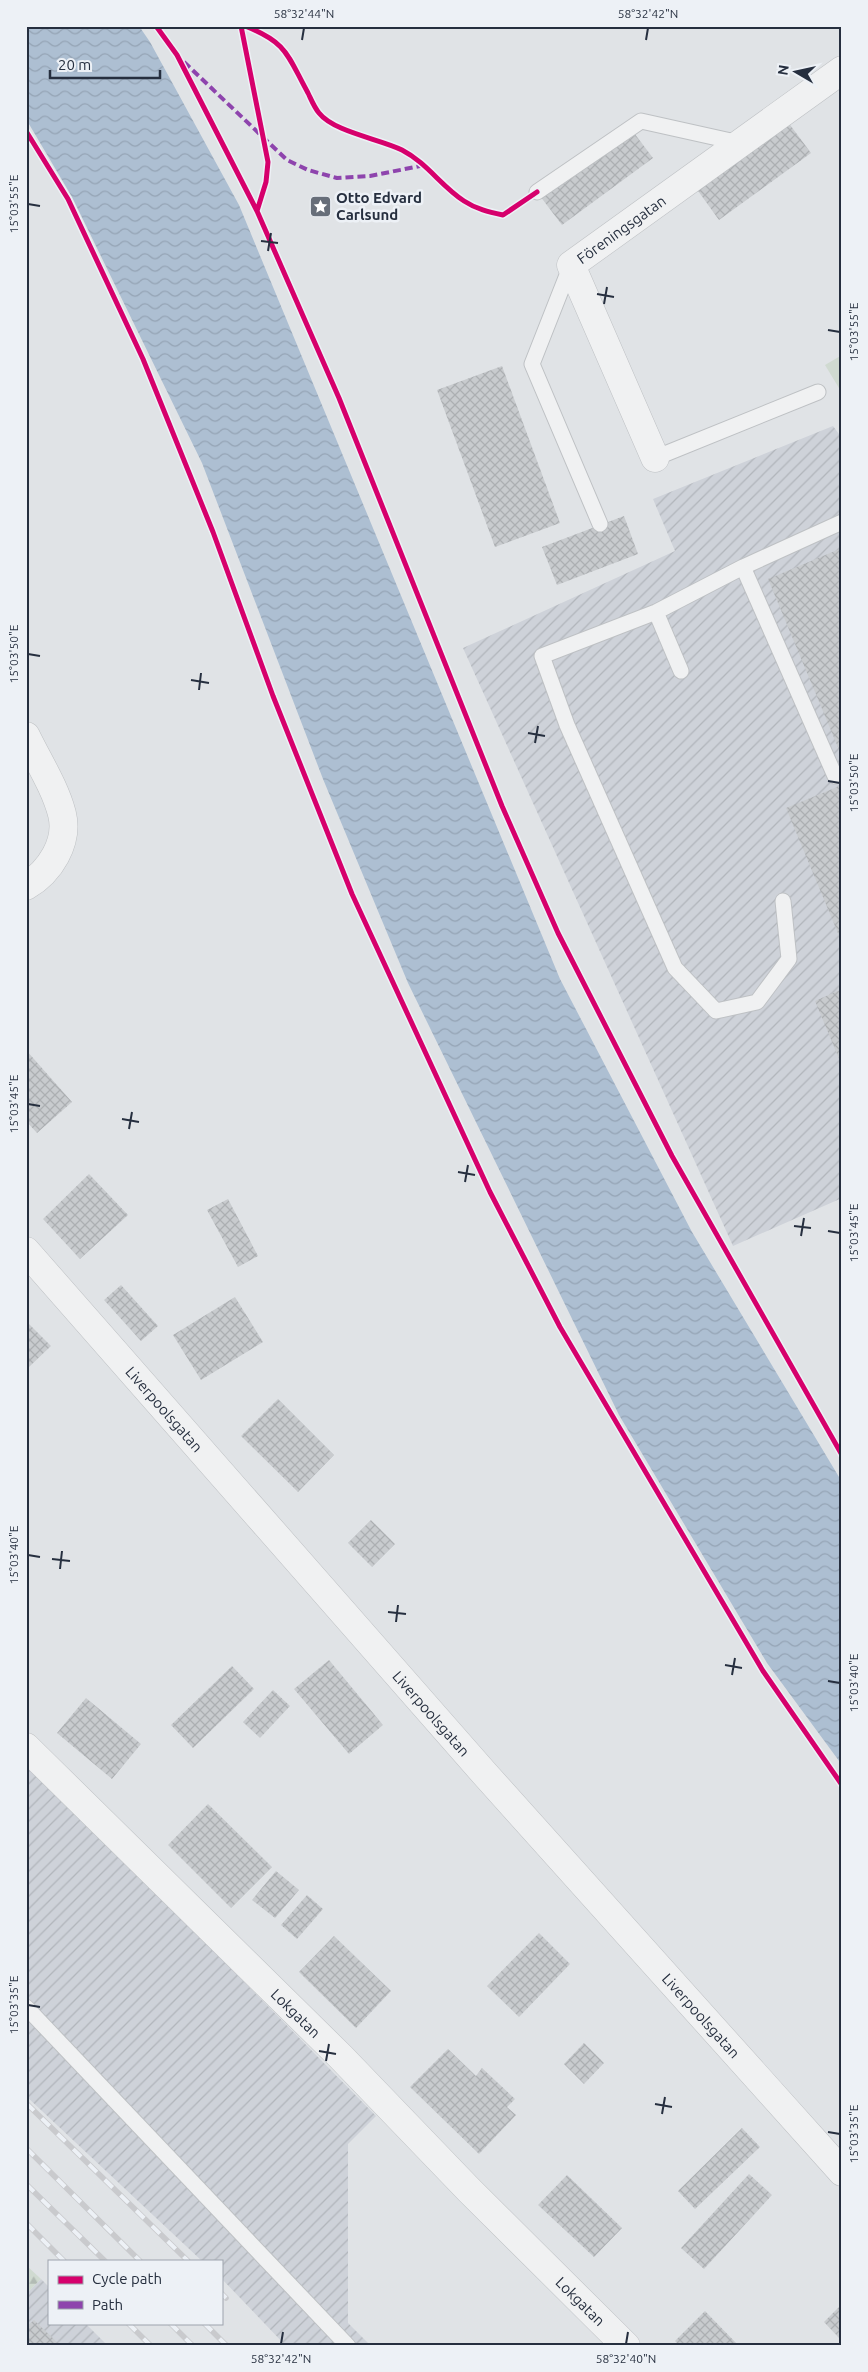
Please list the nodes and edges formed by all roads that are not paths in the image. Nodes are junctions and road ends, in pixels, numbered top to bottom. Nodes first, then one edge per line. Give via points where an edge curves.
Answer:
1 (842, 70) edge
2 (740, 143) junction
3 (537, 192) dead end
4 (571, 265) junction
5 (818, 392) dead end
6 (655, 458) joint
7 (842, 522) edge
8 (600, 524) dead end
9 (743, 567) junction
10 (656, 612) junction
11 (681, 671) dead end
12 (26, 736) edge
13 (835, 776) dead end
14 (26, 886) edge
15 (783, 901) dead end
16 (26, 1251) edge
17 (26, 1746) edge
18 (26, 2007) edge
19 (842, 2172) edge
20 (348, 2346) edge
21 (626, 2346) edge

1 - 2 street, Föreningsgatan
2 - 3 lane via 641,121
2 - 4 street, Föreningsgatan
4 - 6 street, Föreningsgatan
4 - 8 lane via 532,364
5 - 6 lane
7 - 9 lane
9 - 10 lane
9 - 13 lane
10 - 11 lane
10 - 15 lane via 542,656 567,725 675,968 716,1011 757,1002 789,959
12 - 14 street via 62,815 57,852 50,867
16 - 19 street, Liverpoolsgatan via 479,1767
17 - 21 street, Lokgatan via 341,2057
18 - 20 lane

